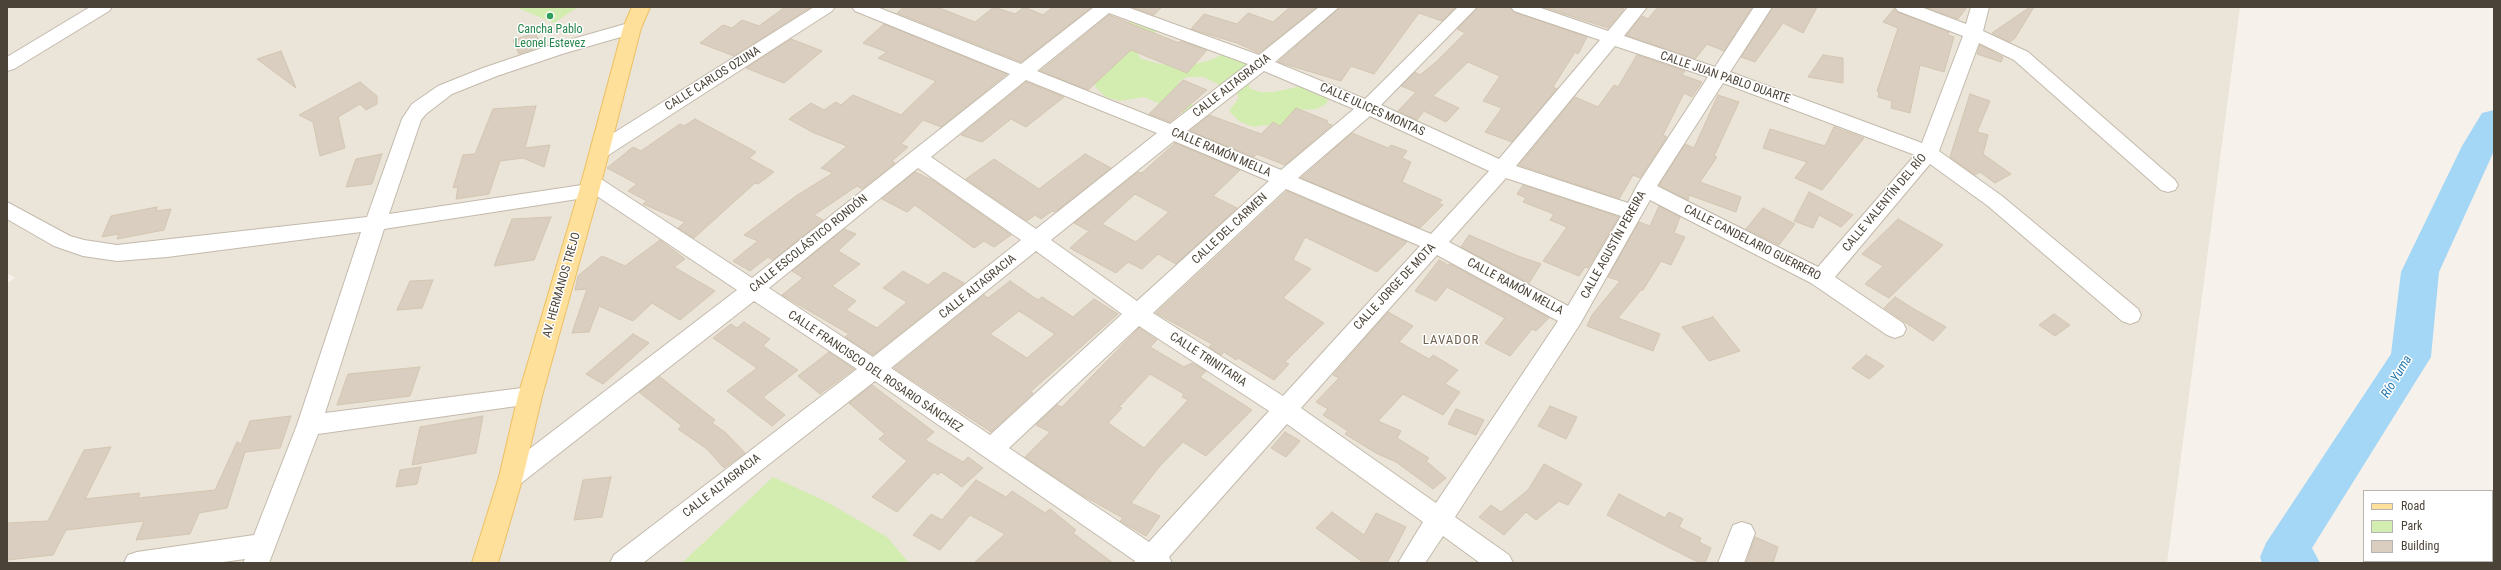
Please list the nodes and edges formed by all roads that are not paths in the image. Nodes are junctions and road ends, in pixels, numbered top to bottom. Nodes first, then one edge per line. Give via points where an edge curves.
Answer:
1 (103, 7) edge
2 (641, 7) edge
3 (826, 7) edge
4 (861, 7) edge
5 (1104, 7) edge
6 (1110, 7) edge
7 (1330, 7) edge
8 (1468, 7) edge
9 (1520, 7) edge
10 (1638, 7) edge
11 (1763, 7) edge
12 (1904, 7) edge
13 (1980, 7) edge
14 (632, 28) junction
15 (1973, 33) junction
16 (1610, 38) junction
17 (1262, 63) junction
18 (7, 65) edge
19 (1020, 72) junction
20 (1720, 75) junction
21 (1368, 106) junction
22 (1172, 132) junction
23 (600, 151) junction
24 (1928, 153) junction
25 (916, 157) junction
26 (1502, 169) junction
27 (1284, 179) junction
28 (2168, 184) dead end
29 (590, 186) junction
30 (1645, 189) junction
31 (7, 209) edge
32 (1634, 213) junction
33 (376, 224) junction
34 (1037, 240) junction
35 (1435, 244) junction
36 (1819, 277) junction
37 (752, 290) junction
38 (1138, 314) junction
39 (2130, 316) dead end
40 (1572, 318) junction
41 (1895, 329) dead end
42 (874, 369) junction
43 (530, 396) junction
44 (1284, 409) junction
45 (309, 425) junction
46 (990, 450) junction
47 (511, 477) junction
48 (1441, 520) junction
49 (1742, 533) dead end
50 (260, 554) edge
51 (1152, 561) edge
52 (137, 563) edge
53 (485, 563) edge
54 (623, 563) edge
55 (1412, 563) edge
56 (1500, 563) edge
57 (1731, 563) edge

1 - 18 street
2 - 14 main road, AV. HERMANOS TREJO
3 - 23 street, CALLE CARLOS OZUNA
4 - 19 street, CALLE RAMÓN MELLA
5 - 19 street, CALLE ESCOLÁSTICO RONDÓN
6 - 17 street, CALLE ULICES MONTAS
7 - 17 street, CALLE ALTAGRACIA
8 - 21 street, CALLE DEL CARMEN
9 - 16 street, CALLE JUAN PABLO DUARTE
10 - 16 street, CALLE JORGE DE MOTA
11 - 20 street, CALLE AGUSTÍN PEREIRA
12 - 15 street
13 - 15 street, CALLE VALENTÍN DEL RÍO
14 - 23 main road, AV. HERMANOS TREJO
14 - 33 street via 554,50 490,72 445,90 430,99 412,119
15 - 24 street, CALLE VALENTÍN DEL RÍO
15 - 28 street via 2021,56
16 - 20 street, CALLE JUAN PABLO DUARTE
16 - 26 street, CALLE JORGE DE MOTA
17 - 21 street, CALLE ULICES MONTAS
17 - 22 street, CALLE ALTAGRACIA
19 - 22 street, CALLE RAMÓN MELLA
19 - 25 street, CALLE ESCOLÁSTICO RONDÓN
20 - 24 street, CALLE JUAN PABLO DUARTE
20 - 30 street, CALLE AGUSTÍN PEREIRA
21 - 26 street, CALLE ULICES MONTAS
21 - 27 street, CALLE DEL CARMEN
22 - 27 street, CALLE RAMÓN MELLA
22 - 34 street, CALLE ALTAGRACIA
23 - 29 main road, AV. HERMANOS TREJO
24 - 36 street, CALLE VALENTÍN DEL RÍO via 1831,268
24 - 39 street, CALLE JUAN PABLO DUARTE via 1995,201
25 - 34 street, CALLE TRINITARIA
25 - 37 street, CALLE ESCOLÁSTICO RONDÓN
26 - 32 street, CALLE ULICES MONTAS
26 - 35 street, CALLE JORGE DE MOTA
27 - 35 street, CALLE RAMÓN MELLA
27 - 38 street, CALLE DEL CARMEN
29 - 33 street
29 - 37 street, CALLE FRANCISCO DEL ROSARIO SÁNCHEZ
29 - 43 main road, AV. HERMANOS TREJO
30 - 32 street, CALLE AGUSTÍN PEREIRA
30 - 36 street, CALLE CANDELARIO GUERRERO
31 - 33 street via 62,241 83,248 117,253
32 - 40 street, CALLE AGUSTÍN PEREIRA
33 - 45 street
34 - 38 street, CALLE TRINITARIA
34 - 42 street, CALLE ALTAGRACIA
35 - 40 street, CALLE RAMÓN MELLA
35 - 44 street, CALLE JORGE DE MOTA
36 - 41 street, CALLE CANDELARIO GUERRERO
37 - 42 street, CALLE FRANCISCO DEL ROSARIO SÁNCHEZ
37 - 47 street, CALLE ESCOLÁSTICO RONDÓN
38 - 44 street, CALLE TRINITARIA
38 - 46 street, CALLE DEL CARMEN
40 - 48 street, CALLE AGUSTÍN PEREIRA
42 - 46 street, CALLE FRANCISCO DEL ROSARIO SÁNCHEZ
42 - 54 street, CALLE ALTAGRACIA
43 - 45 street
43 - 47 main road, AV. HERMANOS TREJO
44 - 48 street, CALLE TRINITARIA
44 - 51 street, CALLE JORGE DE MOTA
45 - 50 street
46 - 51 street, CALLE FRANCISCO DEL ROSARIO SÁNCHEZ
47 - 53 main road, AV. HERMANOS TREJO
48 - 55 street, CALLE AGUSTÍN PEREIRA
48 - 56 street, CALLE TRINITARIA
49 - 57 street
50 - 52 street

